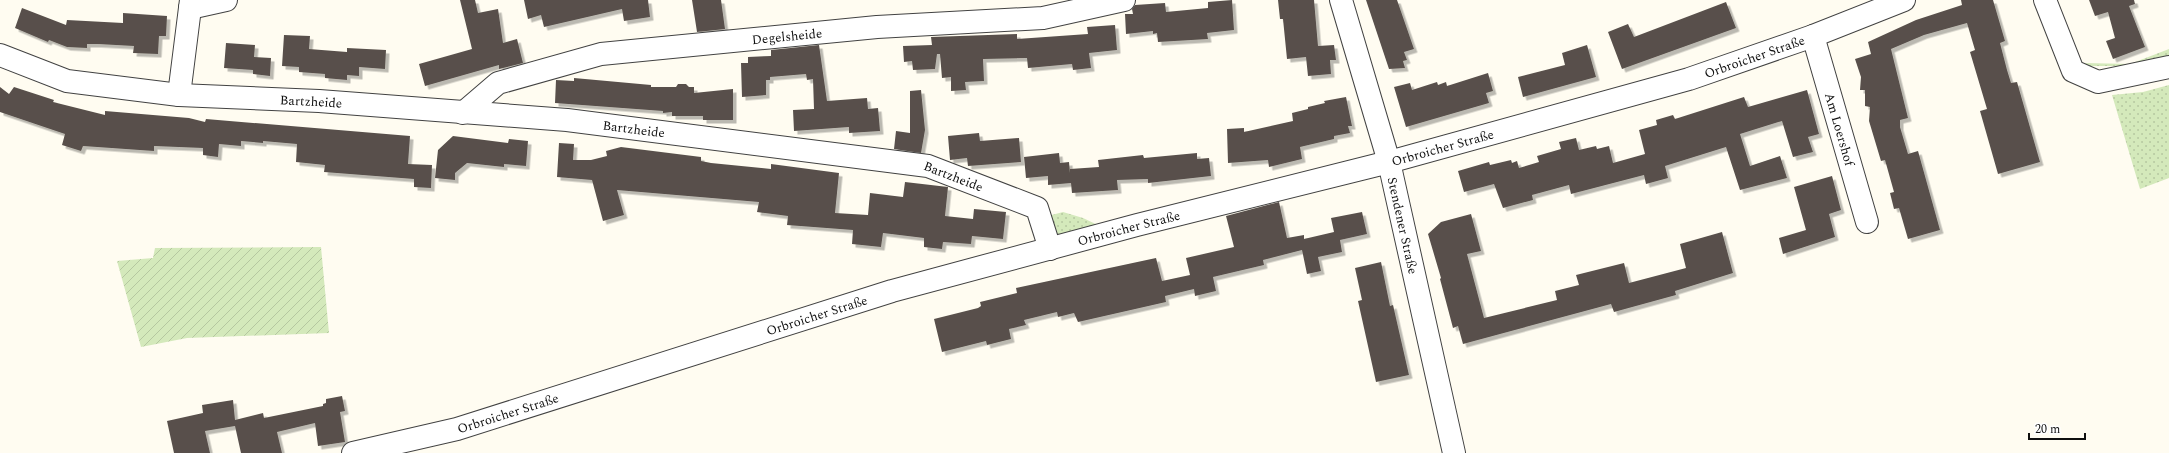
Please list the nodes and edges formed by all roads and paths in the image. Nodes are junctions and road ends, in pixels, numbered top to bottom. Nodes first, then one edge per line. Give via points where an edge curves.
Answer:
1 (226, 0) edge
2 (1124, 0) edge
3 (1341, 0) edge
4 (1904, 0) edge
5 (2045, 0) edge
6 (191, 4) edge
7 (1813, 36) junction
8 (0, 55) edge
9 (2169, 67) edge
10 (179, 95) junction
11 (463, 113) junction
12 (1389, 162) junction
13 (1867, 222) dead end
14 (1050, 249) junction
15 (353, 453) edge
16 (1454, 453) edge

1 - 6 street
2 - 11 street, Degelsheide via 1043,18 877,27 601,54 498,83
3 - 12 street, Stendener Straße
4 - 7 street, Orbroicher Straße
5 - 9 street via 2073,71 2098,82
6 - 10 street
7 - 12 street, Orbroicher Straße via 1689,78
7 - 13 street, Am Loershof
8 - 10 street, Bartzheide via 67,81
10 - 11 street, Bartzheide via 319,100
11 - 14 street, Bartzheide via 567,120 928,166 1037,208
12 - 14 street, Orbroicher Straße
12 - 16 street, Stendener Straße
14 - 15 street, Orbroicher Straße via 892,292 457,430

